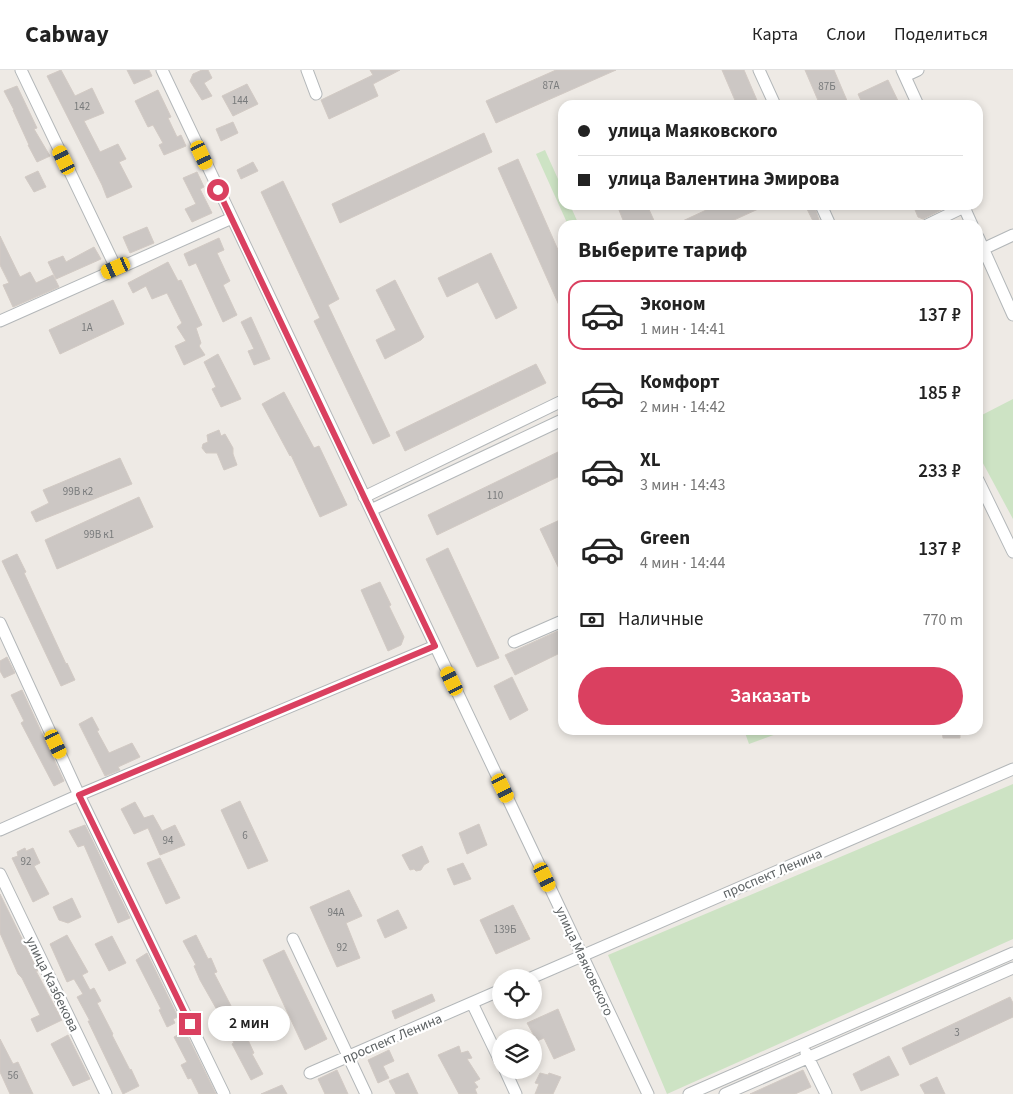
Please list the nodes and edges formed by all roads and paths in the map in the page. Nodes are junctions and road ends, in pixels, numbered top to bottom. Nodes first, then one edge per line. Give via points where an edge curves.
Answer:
1 (21, 70) edge
2 (162, 70) edge
3 (307, 70) edge
4 (759, 70) edge
5 (918, 70) edge
6 (904, 73) edge
7 (316, 94) dead end
8 (773, 100) edge
9 (916, 100) edge
10 (956, 210) edge
11 (232, 218) junction
12 (937, 220) edge
13 (1013, 235) edge
14 (983, 249) joint
15 (116, 268) junction
16 (1013, 315) edge
17 (0, 320) edge
18 (558, 403) edge
19 (558, 422) edge
20 (983, 490) edge
21 (364, 497) junction
22 (371, 510) junction
23 (1013, 552) edge
24 (0, 623) edge
25 (558, 623) edge
26 (514, 642) dead end
27 (435, 646) junction
28 (1013, 769) edge
29 (79, 795) junction
30 (0, 830) edge
31 (0, 874) edge
32 (293, 939) dead end
33 (1013, 953) edge
34 (582, 955) junction
35 (984, 965) junction
36 (542, 973) edge
37 (1011, 973) edge
38 (990, 978) junction
39 (492, 994) edge
40 (472, 1003) junction
41 (850, 1023) junction
42 (858, 1037) junction
43 (492, 1044) edge
44 (802, 1044) junction
45 (349, 1056) junction
46 (809, 1058) junction
47 (310, 1074) dead end
48 (509, 1079) edge
49 (106, 1094) edge
50 (224, 1094) edge
51 (366, 1094) edge
52 (516, 1094) edge
53 (648, 1094) edge
54 (689, 1094) edge
55 (725, 1094) edge
56 (826, 1094) edge

1 - 15 street
2 - 11 street, улица Маяковского
3 - 7 street
4 - 8 street
5 - 6 street
6 - 9 street
10 - 12 street
11 - 15 street
11 - 21 street, улица Маяковского
13 - 14 street
14 - 16 street
15 - 17 street
18 - 21 street
19 - 22 street
20 - 23 street
21 - 22 street, улица Маяковского
22 - 27 street, улица Маяковского
24 - 29 street
25 - 26 street
27 - 29 street
27 - 34 street, улица Маяковского
28 - 34 street, проспект Ленина
29 - 30 street
29 - 50 street
31 - 49 street, улица Казбекова
32 - 45 street
33 - 35 street
34 - 36 street, проспект Ленина
34 - 53 street, улица Маяковского
35 - 38 street
35 - 41 street
37 - 38 street
38 - 42 street
39 - 40 street, проспект Ленина
40 - 43 street
40 - 45 street, проспект Ленина
41 - 42 street
41 - 44 street
42 - 46 street
44 - 46 street
44 - 54 street
45 - 47 street, проспект Ленина
45 - 51 street
46 - 55 street
46 - 56 street
48 - 52 street

